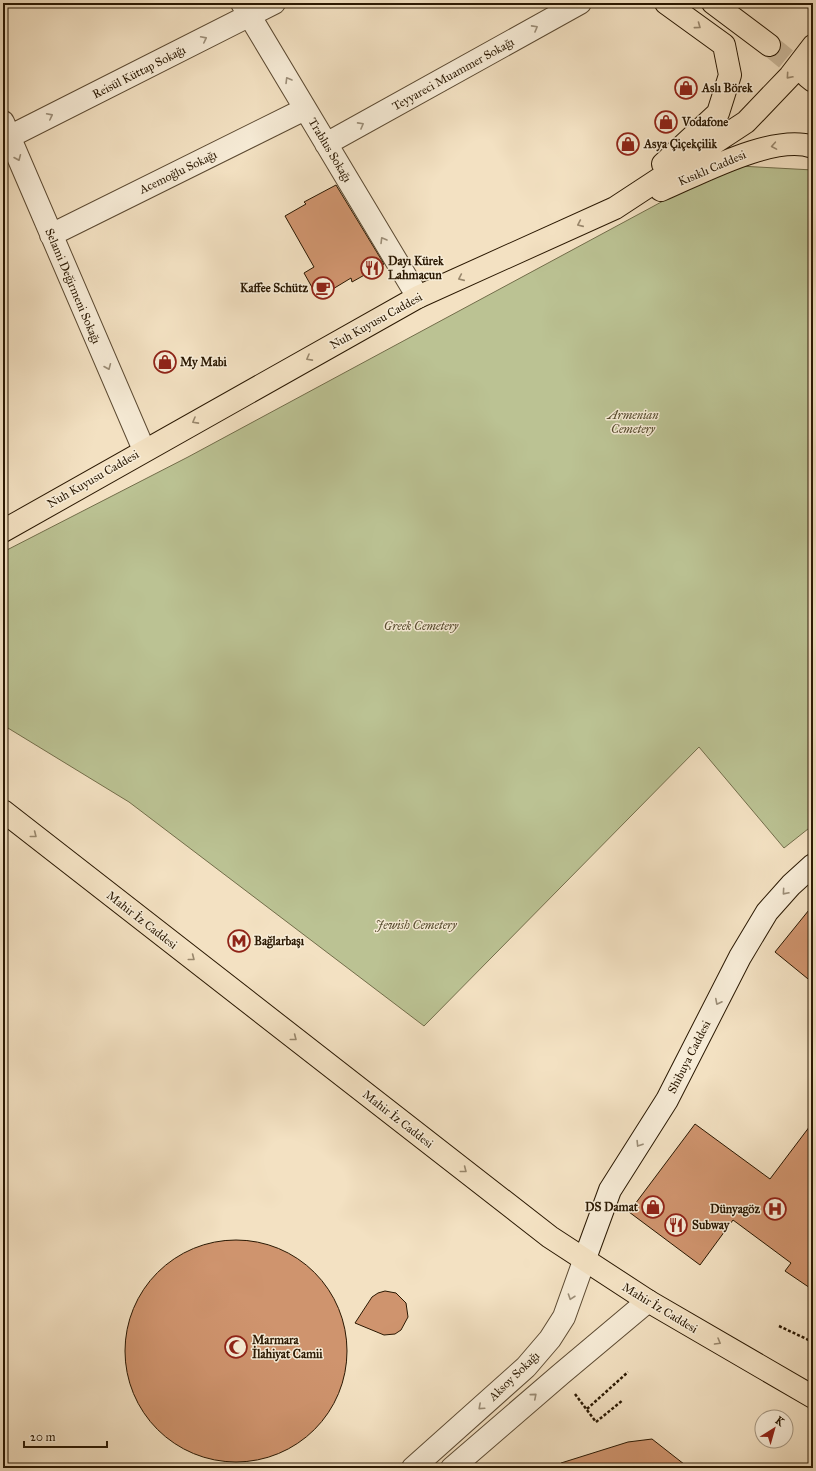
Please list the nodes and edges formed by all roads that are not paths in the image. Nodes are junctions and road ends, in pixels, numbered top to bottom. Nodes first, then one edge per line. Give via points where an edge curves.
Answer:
1 (274, 3) edge
2 (580, 3) edge
3 (666, 3) edge
4 (713, 3) edge
5 (246, 10) edge
6 (769, 46) tunnel mouth
7 (813, 46) edge
8 (305, 109) junction
9 (5, 133) edge
10 (326, 144) junction
11 (813, 147) edge
12 (615, 208) junction
13 (51, 235) junction
14 (418, 297) junction
15 (144, 450) junction
16 (3, 531) edge
17 (3, 811) edge
18 (813, 865) edge
19 (584, 1260) junction
20 (648, 1302) junction
21 (813, 1397) edge
22 (413, 1468) edge
23 (452, 1468) edge

1 - 5 street, Reisül Küttap Sokağı
10 -> 2 street, Teyyareci Muammer Sokağı
3 -> 12 main road via 724,45 730,75 718,113
4 - 6 main road
8 -> 5 street, Trablus Sokağı
9 -> 5 street, Reisül Küttap Sokağı
7 -> 12 main road, Nuh Kuyusu Caddesi via 790,76 746,122
8 - 10 street, Trablus Sokağı
8 - 13 street, Acemoğlu Sokağı
9 -> 13 street, Selami Değirmeni Sokağı
14 -> 10 street, Trablus Sokağı
11 -> 12 main road, Kısıklı Caddesi via 782,145 754,150
12 -> 14 main road, Nuh Kuyusu Caddesi
13 -> 15 street, Selami Değirmeni Sokağı
14 -> 15 main road, Nuh Kuyusu Caddesi
15 - 16 main road, Nuh Kuyusu Caddesi
17 -> 19 main road, Mahir İz Caddesi via 544,1232
18 -> 19 street, Shibuya Caddesi via 767,912 740,957 667,1100 610,1190
19 - 20 main road, Mahir İz Caddesi
19 -> 22 street, Aksoy Sokağı via 564,1317 550,1339 526,1367
20 -> 21 main road, Mahir İz Caddesi
23 -> 20 street

